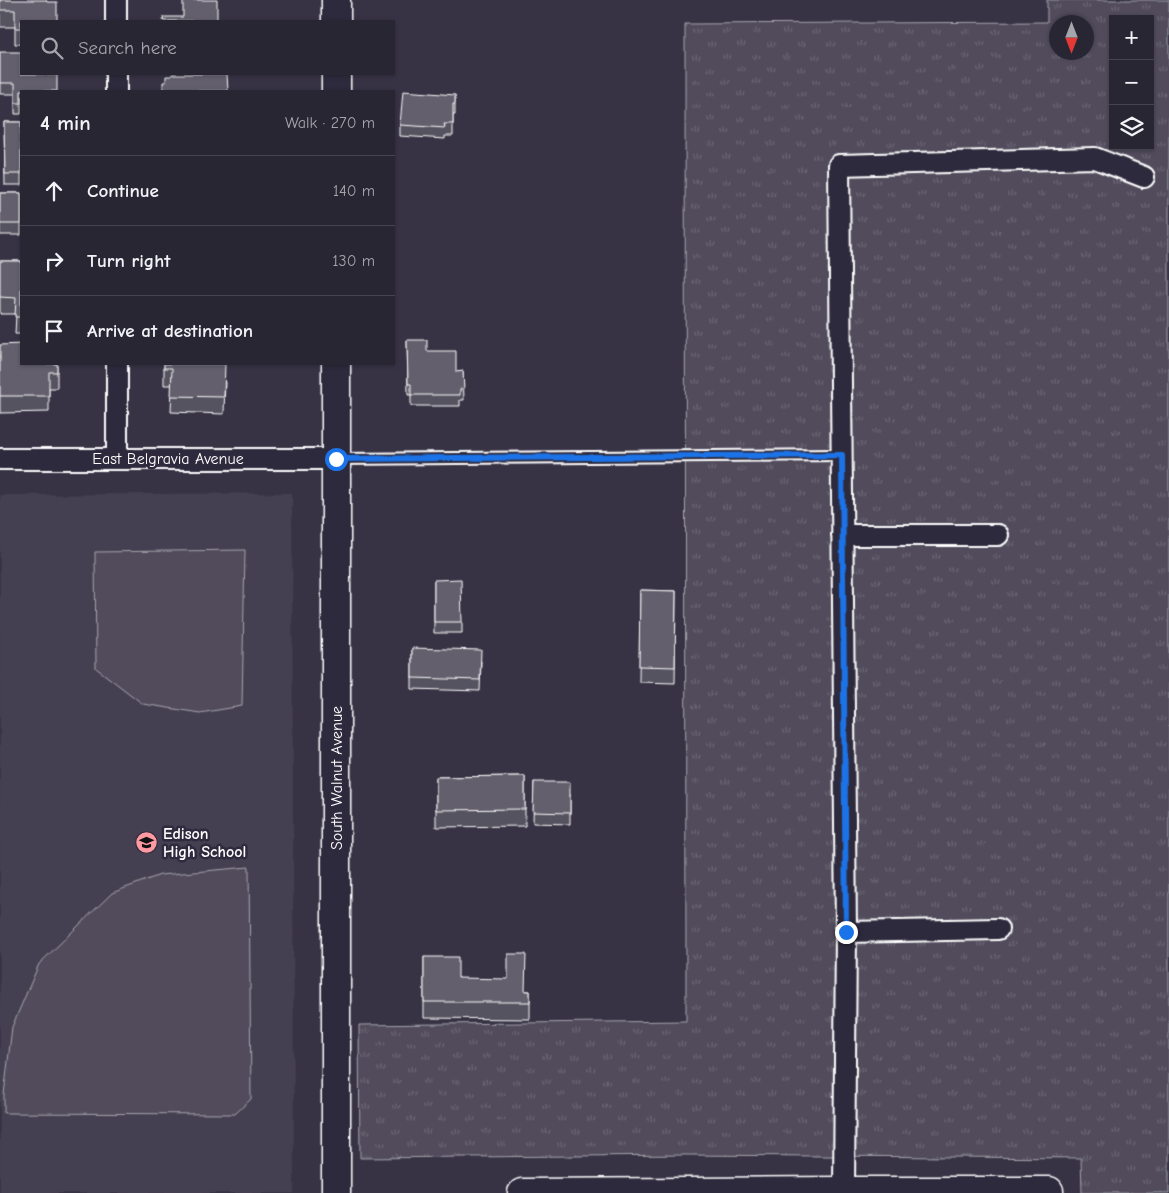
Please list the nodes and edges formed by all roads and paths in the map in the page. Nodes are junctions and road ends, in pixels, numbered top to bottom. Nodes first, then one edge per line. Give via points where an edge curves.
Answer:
1 (116, 0) edge
2 (336, 0) edge
3 (116, 20) edge
4 (336, 20) edge
5 (116, 75) edge
6 (336, 75) edge
7 (116, 90) edge
8 (336, 90) edge
9 (1144, 177) dead end
10 (117, 365) edge
11 (336, 365) edge
12 (842, 455) junction
13 (117, 458) junction
14 (0, 459) edge
15 (336, 459) junction
16 (998, 535) dead end
17 (842, 536) junction
18 (998, 929) dead end
19 (846, 932) junction
20 (844, 1191) junction
21 (1048, 1192) edge
22 (336, 1193) edge
23 (522, 1193) edge

1 - 3 street
2 - 4 street
5 - 7 street
6 - 8 street
9 - 12 street via 1095,158 839,164
10 - 13 street
11 - 15 street, South Walnut Avenue
12 - 15 lane
12 - 17 street
13 - 14 street, East Belgravia Avenue
13 - 15 street, East Belgravia Avenue
15 - 22 street, South Walnut Avenue
16 - 17 street
17 - 19 street
18 - 19 street
19 - 20 street
20 - 21 street
20 - 23 street

